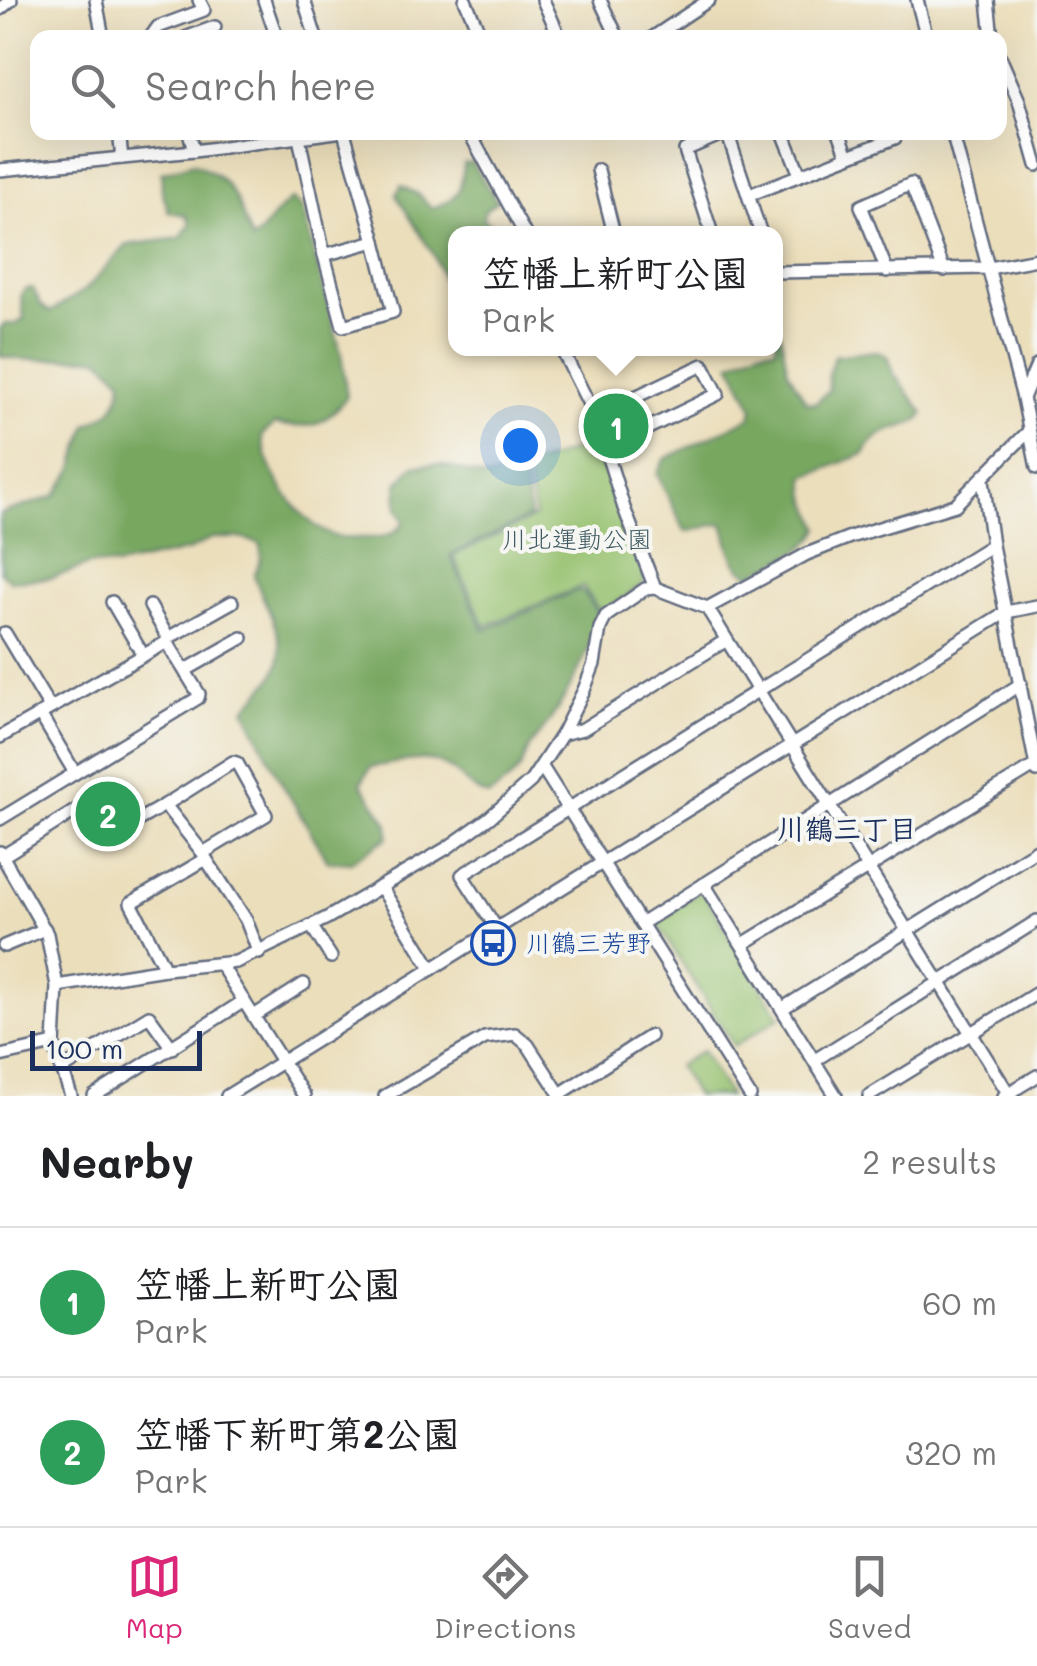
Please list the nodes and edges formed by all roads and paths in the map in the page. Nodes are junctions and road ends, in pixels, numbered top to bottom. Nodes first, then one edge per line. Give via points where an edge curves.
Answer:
1 (11, 0) edge
2 (96, 0) edge
3 (199, 0) edge
4 (264, 0) edge
5 (304, 0) edge
6 (464, 0) edge
7 (543, 0) edge
8 (600, 0) edge
9 (709, 0) edge
10 (917, 0) edge
11 (988, 0) edge
12 (0, 8) edge
13 (215, 27) dead end
14 (102, 30) edge
15 (156, 30) edge
16 (207, 30) edge
17 (274, 30) edge
18 (313, 30) edge
19 (478, 30) edge
20 (556, 30) edge
21 (614, 30) edge
22 (664, 30) edge
23 (924, 30) edge
24 (991, 30) edge
25 (1007, 73) edge
26 (119, 140) edge
27 (191, 140) edge
28 (266, 140) edge
29 (299, 140) edge
30 (346, 140) edge
31 (473, 140) edge
32 (708, 140) edge
33 (730, 140) edge
34 (786, 140) edge
35 (842, 140) edge
36 (891, 140) edge
37 (954, 140) edge
38 (194, 151) junction
39 (848, 156) junction
40 (122, 158) junction
41 (1037, 164) edge
42 (0, 170) edge
43 (598, 170) dead end
44 (800, 175) junction
45 (749, 195) junction
46 (520, 226) edge
47 (612, 226) edge
48 (709, 226) edge
49 (759, 226) edge
50 (375, 241) junction
51 (324, 255) junction
52 (1037, 259) edge
53 (990, 268) junction
54 (944, 270) junction
55 (887, 271) junction
56 (783, 272) edge
57 (565, 356) edge
58 (1037, 365) edge
59 (1023, 398) junction
60 (595, 416) junction
61 (1029, 431) junction
62 (607, 448) junction
63 (1037, 468) edge
64 (983, 480) junction
65 (992, 545) junction
66 (655, 588) junction
67 (112, 602) dead end
68 (232, 602) dead end
69 (150, 606) dead end
70 (1037, 606) edge
71 (707, 608) junction
72 (1006, 612) junction
73 (5, 633) dead end
74 (242, 638) dead end
75 (168, 640) junction
76 (725, 641) junction
77 (143, 655) junction
78 (186, 670) junction
79 (1021, 684) junction
80 (758, 692) junction
81 (45, 711) junction
82 (562, 734) junction
83 (0, 737) edge
84 (791, 744) junction
85 (542, 767) junction
86 (1036, 768) edge
87 (75, 773) junction
88 (165, 805) junction
89 (828, 806) junction
90 (571, 809) junction
91 (0, 819) edge
92 (1037, 850) edge
93 (1, 854) edge
94 (204, 856) junction
95 (604, 862) junction
96 (867, 867) junction
97 (704, 884) junction
98 (380, 887) junction
99 (1037, 922) edge
100 (642, 924) junction
101 (312, 926) junction
102 (45, 929) junction
103 (497, 929) junction
104 (906, 929) junction
105 (743, 944) junction
106 (4, 946) dead end
107 (259, 953) junction
108 (331, 957) dead end
109 (221, 965) junction
110 (165, 969) junction
111 (432, 969) junction
112 (939, 982) junction
113 (304, 984) dead end
114 (57, 986) junction
115 (1037, 993) edge
116 (244, 1001) junction
117 (783, 1008) junction
118 (254, 1016) junction
119 (971, 1033) junction
120 (650, 1036) dead end
121 (54, 1044) junction
122 (172, 1048) junction
123 (0, 1056) edge
124 (815, 1060) junction
125 (282, 1061) junction
126 (61, 1070) junction
127 (1037, 1076) edge
128 (560, 1095) edge
129 (1008, 1095) edge
130 (71, 1096) edge
131 (94, 1096) edge
132 (227, 1096) edge
133 (304, 1096) edge
134 (385, 1096) edge
135 (750, 1096) edge
136 (836, 1096) edge
137 (869, 1096) edge

1 - 12 street
2 - 14 street
3 - 15 street via 204,10
4 - 17 street
5 - 18 street
6 - 19 street
7 - 20 street
8 - 21 street
9 - 22 street
10 - 23 street
11 - 24 street
13 - 16 street
25 - 41 street
26 - 40 street
27 - 38 street
28 - 38 street
29 - 51 street
30 - 50 street
31 - 46 street
32 - 48 street via 685,150
33 - 45 street
34 - 44 street
35 - 39 street
36 - 39 street
37 - 53 street
38 - 40 street
39 - 44 street
40 - 42 street
43 - 47 street
44 - 45 street
45 - 49 street
50 - 51 street
50 - 51 street via 392,312 342,326
52 - 53 street
53 - 54 street
53 - 59 street
54 - 55 street
54 - 55 street via 911,184 861,206
55 - 56 street
57 - 60 street
58 - 59 street
59 - 61 street
60 - 62 street
60 - 62 street via 704,365 718,394
61 - 63 street
61 - 64 street
62 - 66 street
64 - 65 street
64 - 71 street via 955,505 807,554
65 - 72 street
65 - 80 street
66 - 71 street
66 - 82 street via 604,618 590,676
67 - 77 street
68 - 75 street
69 - 75 street
70 - 72 street
71 - 76 street
72 - 79 street
72 - 84 street
73 - 81 street
74 - 78 street
75 - 77 street
75 - 78 street
76 - 80 street
76 - 82 street via 583,729
77 - 81 street
78 - 87 street via 198,698
79 - 86 street
79 - 89 street
80 - 84 street
80 - 90 street
81 - 83 street
81 - 87 street
82 - 85 street
84 - 89 street
84 - 95 street
85 - 90 street
85 - 98 street via 489,818
86 - 96 street
87 - 91 street
88 - 93 street via 102,841 83,806
88 - 94 street
88 - 94 street via 237,763 266,815
89 - 96 street
89 - 97 street
90 - 95 street
90 - 103 street via 462,874
92 - 104 street
93 - 102 street
94 - 107 street
94 - 110 street via 132,904
95 - 100 street
95 - 103 street
96 - 104 street
96 - 105 street
97 - 100 street
97 - 105 street
98 - 101 street
98 - 111 street
99 - 112 street
100 - 135 street
101 - 107 street
101 - 108 street
102 - 106 street
102 - 114 street
103 - 111 street
104 - 112 street
104 - 117 street
105 - 117 street
107 - 109 street
109 - 110 street
109 - 116 street
110 - 114 street
111 - 125 street
112 - 119 street
112 - 124 street
113 - 118 street
114 - 121 street
115 - 119 street
116 - 118 street
116 - 122 street
117 - 124 street
118 - 125 street
119 - 129 street
119 - 137 street
120 - 128 street
121 - 123 street
121 - 126 street
122 - 126 street via 148,1016
122 - 131 street
124 - 136 street
125 - 132 street
125 - 133 street
126 - 130 street
127 - 129 street
128 - 134 street via 516,1034 485,1038

